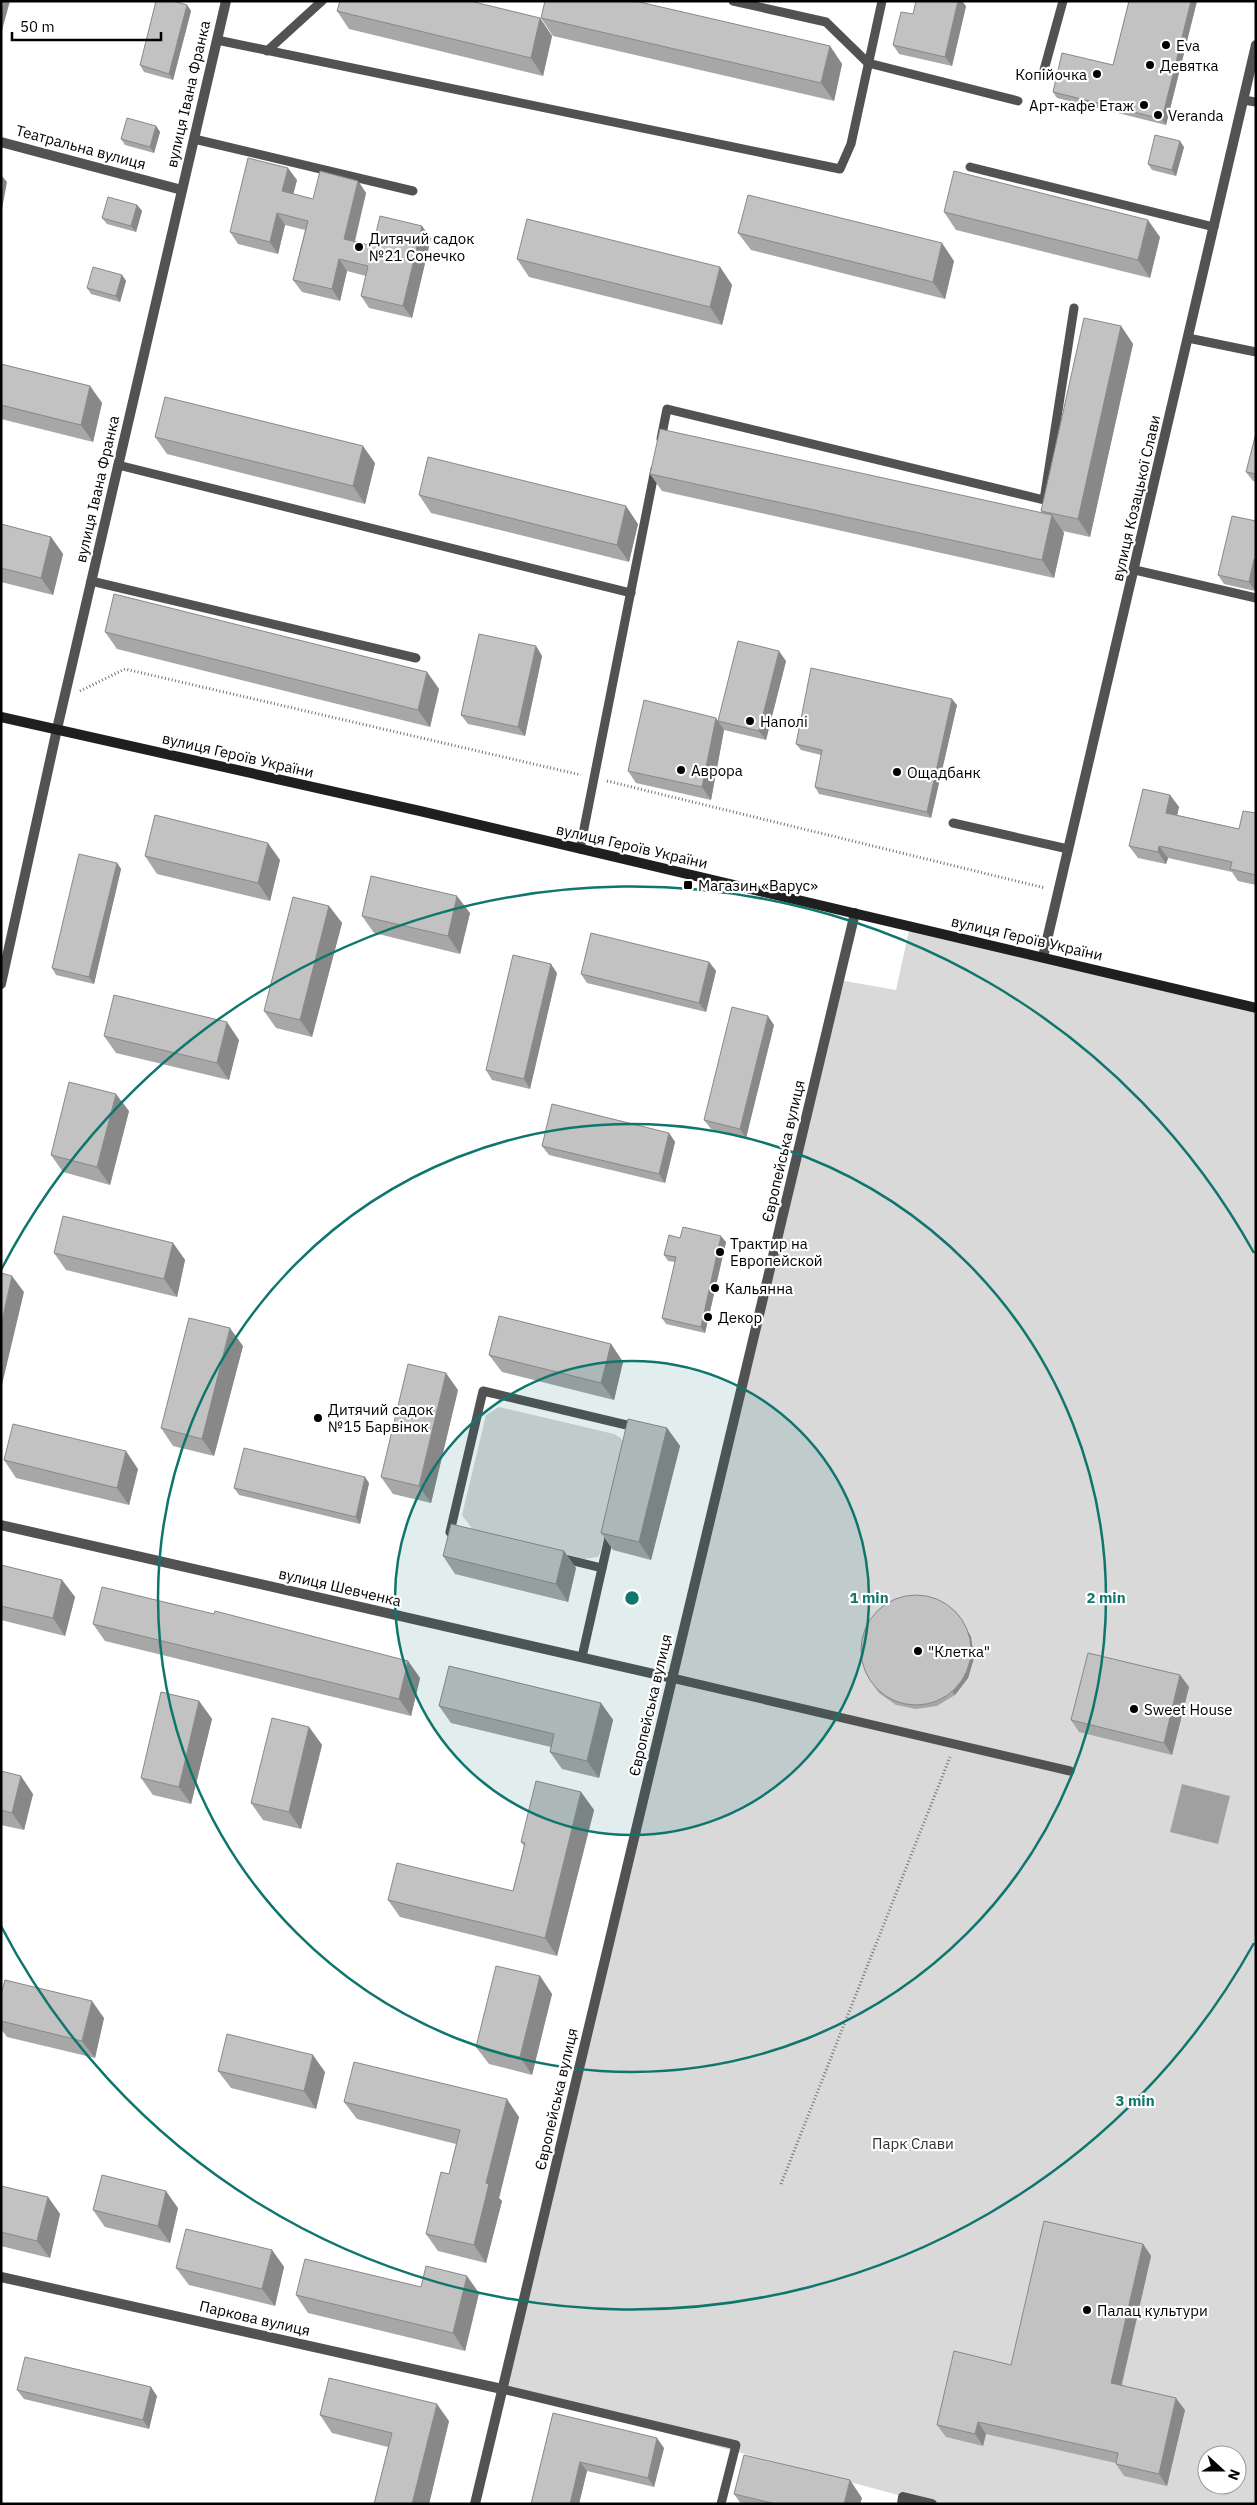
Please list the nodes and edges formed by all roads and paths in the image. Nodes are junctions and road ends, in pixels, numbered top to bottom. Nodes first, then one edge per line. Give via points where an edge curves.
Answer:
1 (226, 1) edge
2 (322, 1) edge
3 (733, 1) edge
4 (882, 1) edge
5 (1063, 1) edge
6 (217, 40) junction
7 (1256, 45) edge
8 (267, 50) junction
9 (868, 63) junction
10 (1044, 70) dead end
11 (1243, 100) junction
12 (1018, 101) dead end
13 (1256, 102) edge
14 (194, 139) junction
15 (1, 142) edge
16 (970, 167) dead end
17 (182, 190) junction
18 (413, 191) dead end
19 (1214, 227) junction
20 (1074, 308) dead end
21 (1188, 338) junction
22 (1256, 352) edge
23 (659, 448) edge
24 (658, 458) edge
25 (118, 465) junction
26 (1135, 570) junction
27 (91, 581) junction
28 (631, 593) junction
29 (1256, 598) edge
30 (416, 658) dead end
31 (64, 700) junction
32 (1, 717) edge
33 (57, 729) junction
34 (588, 777) dead end
35 (598, 779) dead end
36 (954, 823) dead end
37 (580, 849) junction
38 (1068, 849) junction
39 (1058, 891) junction
40 (855, 913) junction
41 (1043, 957) junction
42 (1, 984) edge
43 (1256, 1008) edge
44 (632, 1437) edge
45 (613, 1521) edge
46 (1, 1525) edge
47 (460, 1534) edge
48 (555, 1557) edge
49 (602, 1568) junction
50 (582, 1657) junction
51 (672, 1678) junction
52 (955, 1744) junction
53 (1070, 1771) dead end
54 (781, 2184) dead end
55 (1, 2277) edge
56 (502, 2389) junction
57 (475, 2504) edge
58 (721, 2504) edge
59 (902, 2504) edge
60 (932, 2504) edge

1 - 6 street, вулиця Івана Франка
2 - 8 lane
3 - 9 lane via 826,22
4 - 9 lane
5 - 10 lane
6 - 8 lane
6 - 14 street, вулиця Івана Франка
7 - 11 street, вулиця Козацької Слави
8 - 9 lane via 840,168 852,144
9 - 12 lane
11 - 13 lane
11 - 19 street, вулиця Козацької Слави
14 - 17 street, вулиця Івана Франка
14 - 18 lane
15 - 17 street, Театральна вулиця
16 - 19 lane
17 - 25 street, вулиця Івана Франка
19 - 21 street, вулиця Козацької Слави
20 - 23 lane via 1044,500 667,409
21 - 22 lane
21 - 26 street, вулиця Козацької Слави
24 - 28 lane
25 - 27 street, вулиця Івана Франка
25 - 28 lane
26 - 29 lane
26 - 38 street, вулиця Козацької Слави
27 - 30 lane
27 - 31 street, вулиця Івана Франка
28 - 37 lane
31 - 33 street, вулиця Івана Франка
31 - 34 path via 125,669
32 - 33 street, вулиця Героїв України
33 - 37 street, вулиця Героїв України
33 - 42 street, вулиця Івана Франка
35 - 39 path
36 - 38 lane
37 - 40 street, вулиця Героїв України
38 - 39 street, вулиця Козацької Слави
39 - 41 street, вулиця Козацької Слави
40 - 41 street, вулиця Героїв України
40 - 51 street, Європейська вулиця
41 - 43 street, вулиця Героїв України
44 - 47 lane via 634,1427 483,1391 450,1532
45 - 49 lane
46 - 50 street, вулиця Шевченка
48 - 49 lane
49 - 50 lane
50 - 51 street, вулиця Шевченка
51 - 52 lane
51 - 56 street, Європейська вулиця
52 - 53 lane
52 - 54 path
55 - 56 street, Паркова вулиця
56 - 57 street, Європейська вулиця
56 - 58 lane via 736,2445
59 - 60 street via 903,2497

